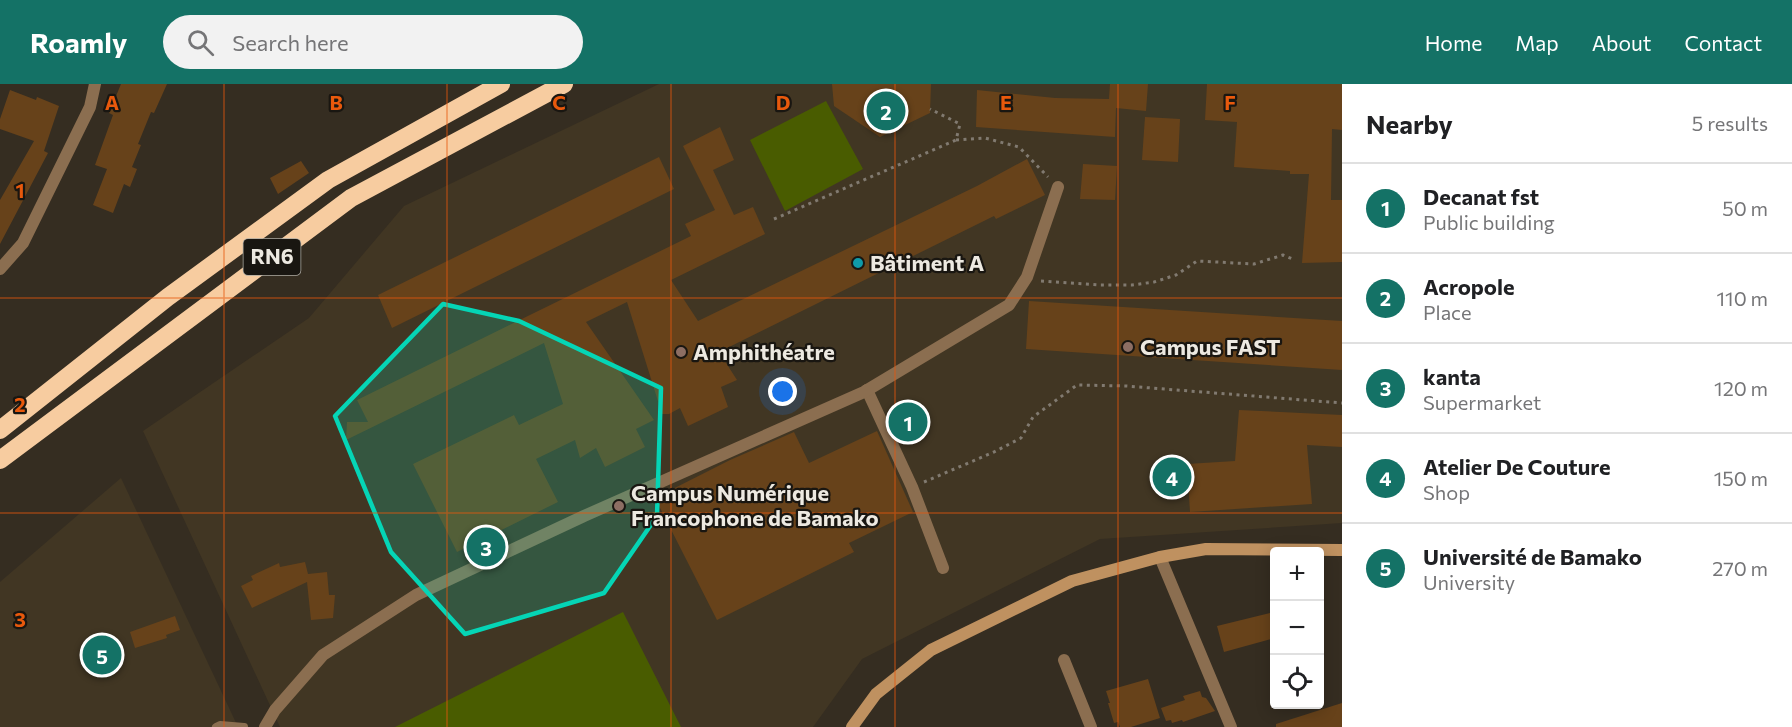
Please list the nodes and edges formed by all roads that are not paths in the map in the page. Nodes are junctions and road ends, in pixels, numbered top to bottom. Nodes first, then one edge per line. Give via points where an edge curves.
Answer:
1 (95, 84) edge
2 (501, 84) edge
3 (564, 84) edge
4 (1058, 187) road end
5 (0, 269) edge
6 (867, 390) junction
7 (0, 430) edge
8 (0, 460) edge
9 (1342, 550) edge
10 (1160, 557) junction
11 (943, 568) dead end
12 (1064, 660) dead end
13 (216, 727) edge
14 (244, 727) edge
15 (265, 727) edge
16 (852, 727) edge
17 (1090, 727) edge
18 (1231, 727) edge

1 - 5 street via 90,107 23,243
2 - 7 highway, RN6 via 327,180 168,297
3 - 8 highway, RN6 via 351,198
4 - 6 street via 1026,279 1009,305
6 - 11 street via 912,487
6 - 15 street via 416,595 323,655
9 - 10 street via 1206,549
10 - 16 street via 1072,581 931,650 876,694
10 - 18 street
12 - 17 street
13 - 14 lane

